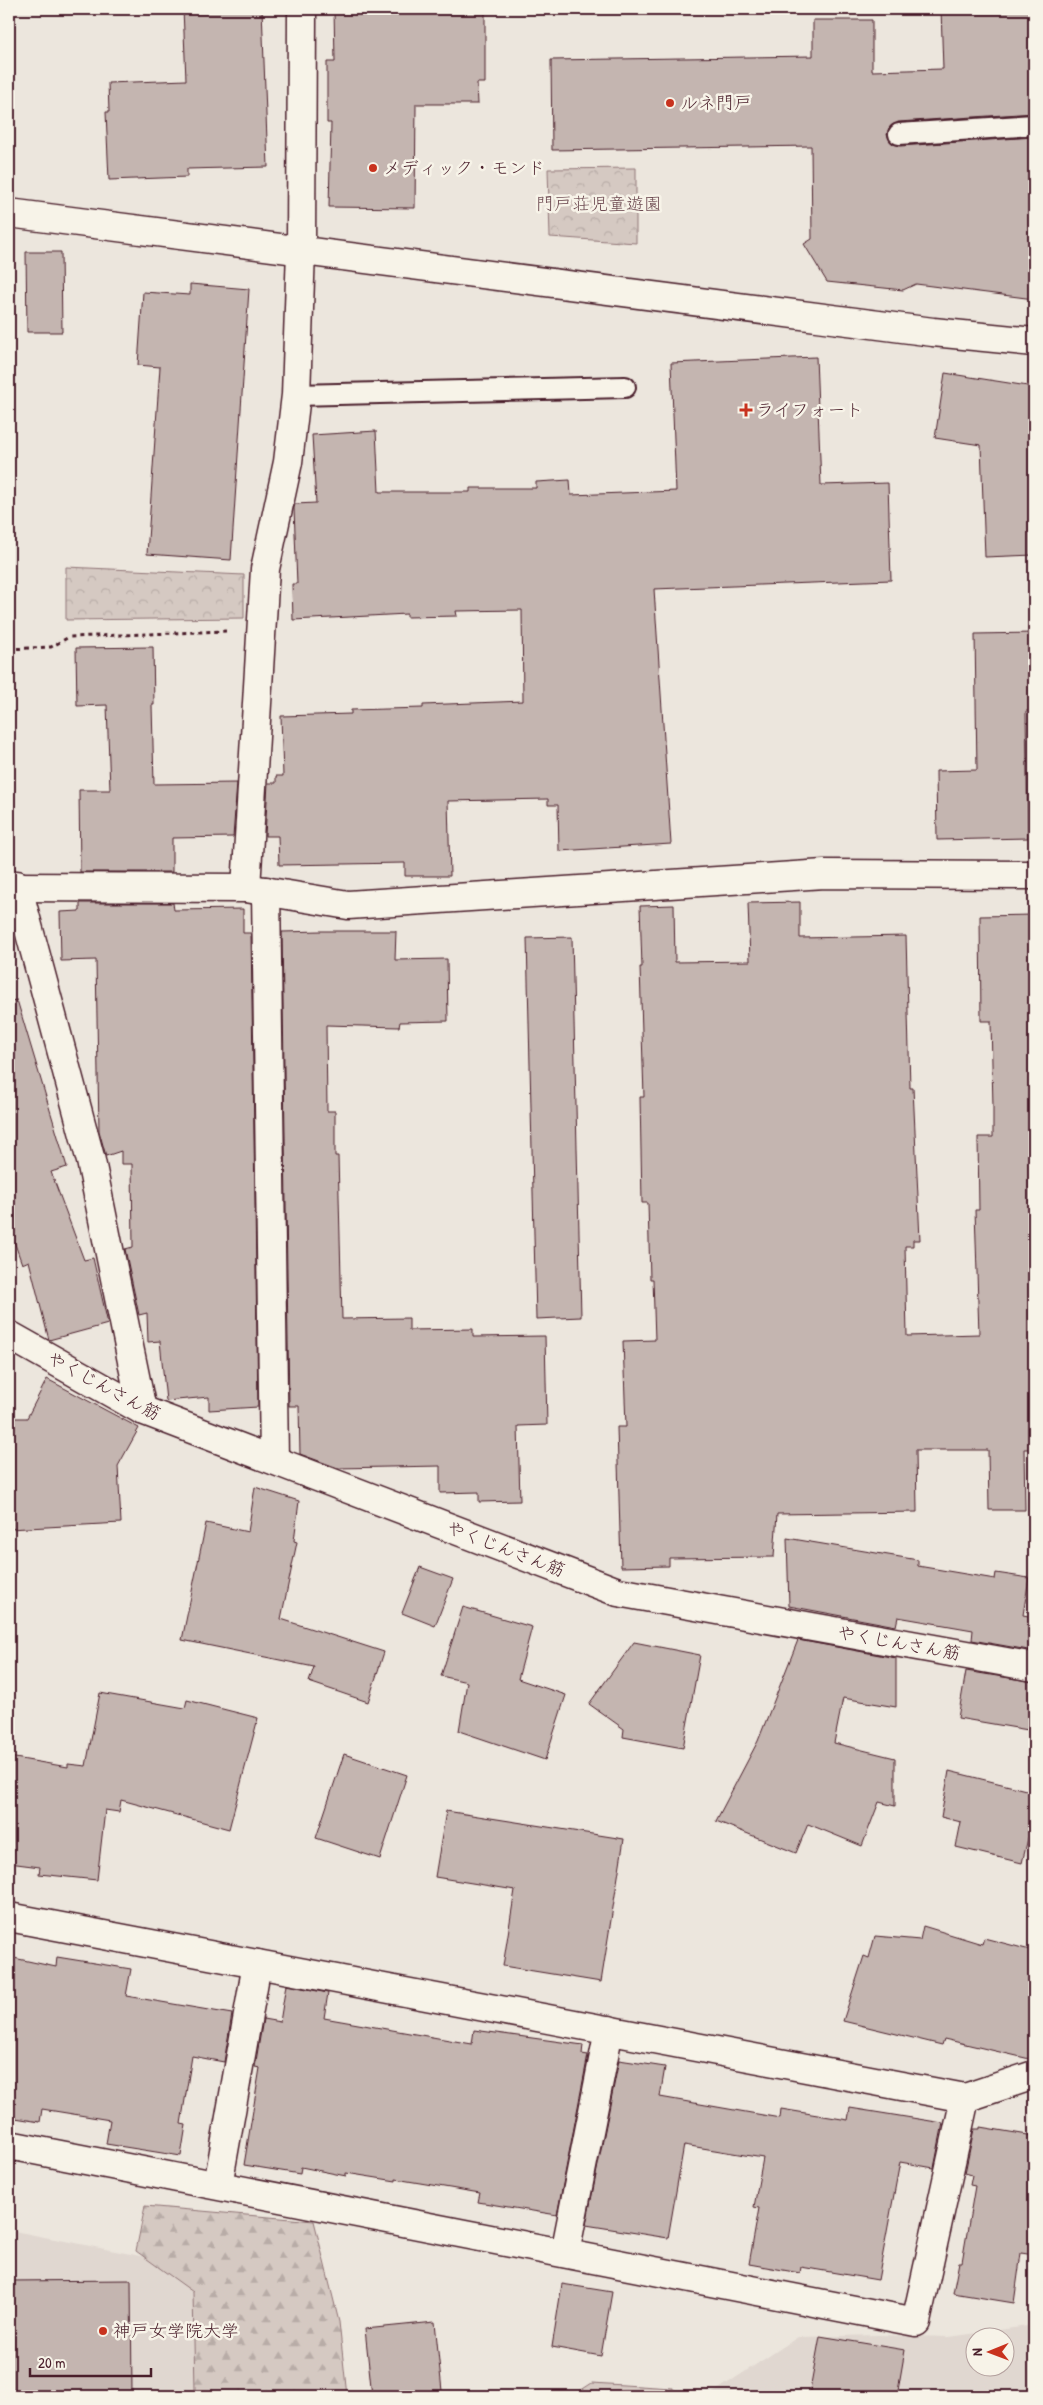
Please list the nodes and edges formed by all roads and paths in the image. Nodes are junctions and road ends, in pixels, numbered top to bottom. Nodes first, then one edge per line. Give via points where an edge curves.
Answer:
1 (302, 9) edge
2 (1034, 126) edge
3 (899, 134) dead end
4 (9, 213) edge
5 (302, 250) junction
6 (1034, 342) edge
7 (625, 387) dead end
8 (296, 395) junction
9 (261, 629) junction
10 (9, 649) edge
11 (1034, 875) edge
12 (13, 886) edge
13 (256, 889) junction
14 (9, 1335) edge
15 (142, 1410) junction
16 (274, 1460) junction
17 (1034, 1667) edge
18 (9, 1917) edge
19 (257, 1964) junction
20 (609, 2030) junction
21 (1034, 2076) edge
22 (965, 2098) junction
23 (9, 2145) edge
24 (218, 2186) junction
25 (565, 2254) junction

1 - 5 street
2 - 3 lane
4 - 5 street
5 - 6 street via 933,332
5 - 8 street
7 - 8 lane
8 - 9 street via 288,462 265,569
9 - 10 path via 69,637 50,647
9 - 13 street
11 - 13 street via 824,874 348,905
12 - 13 street
12 - 15 street via 91,1161
13 - 16 street
14 - 15 street, やくじんさん筋
15 - 16 street, やくじんさん筋
16 - 17 street, やくじんさん筋 via 618,1592
18 - 19 street
19 - 20 street
19 - 24 street
20 - 22 street
20 - 25 street
21 - 22 street
22 - 25 street via 916,2322
23 - 24 street
24 - 25 street

